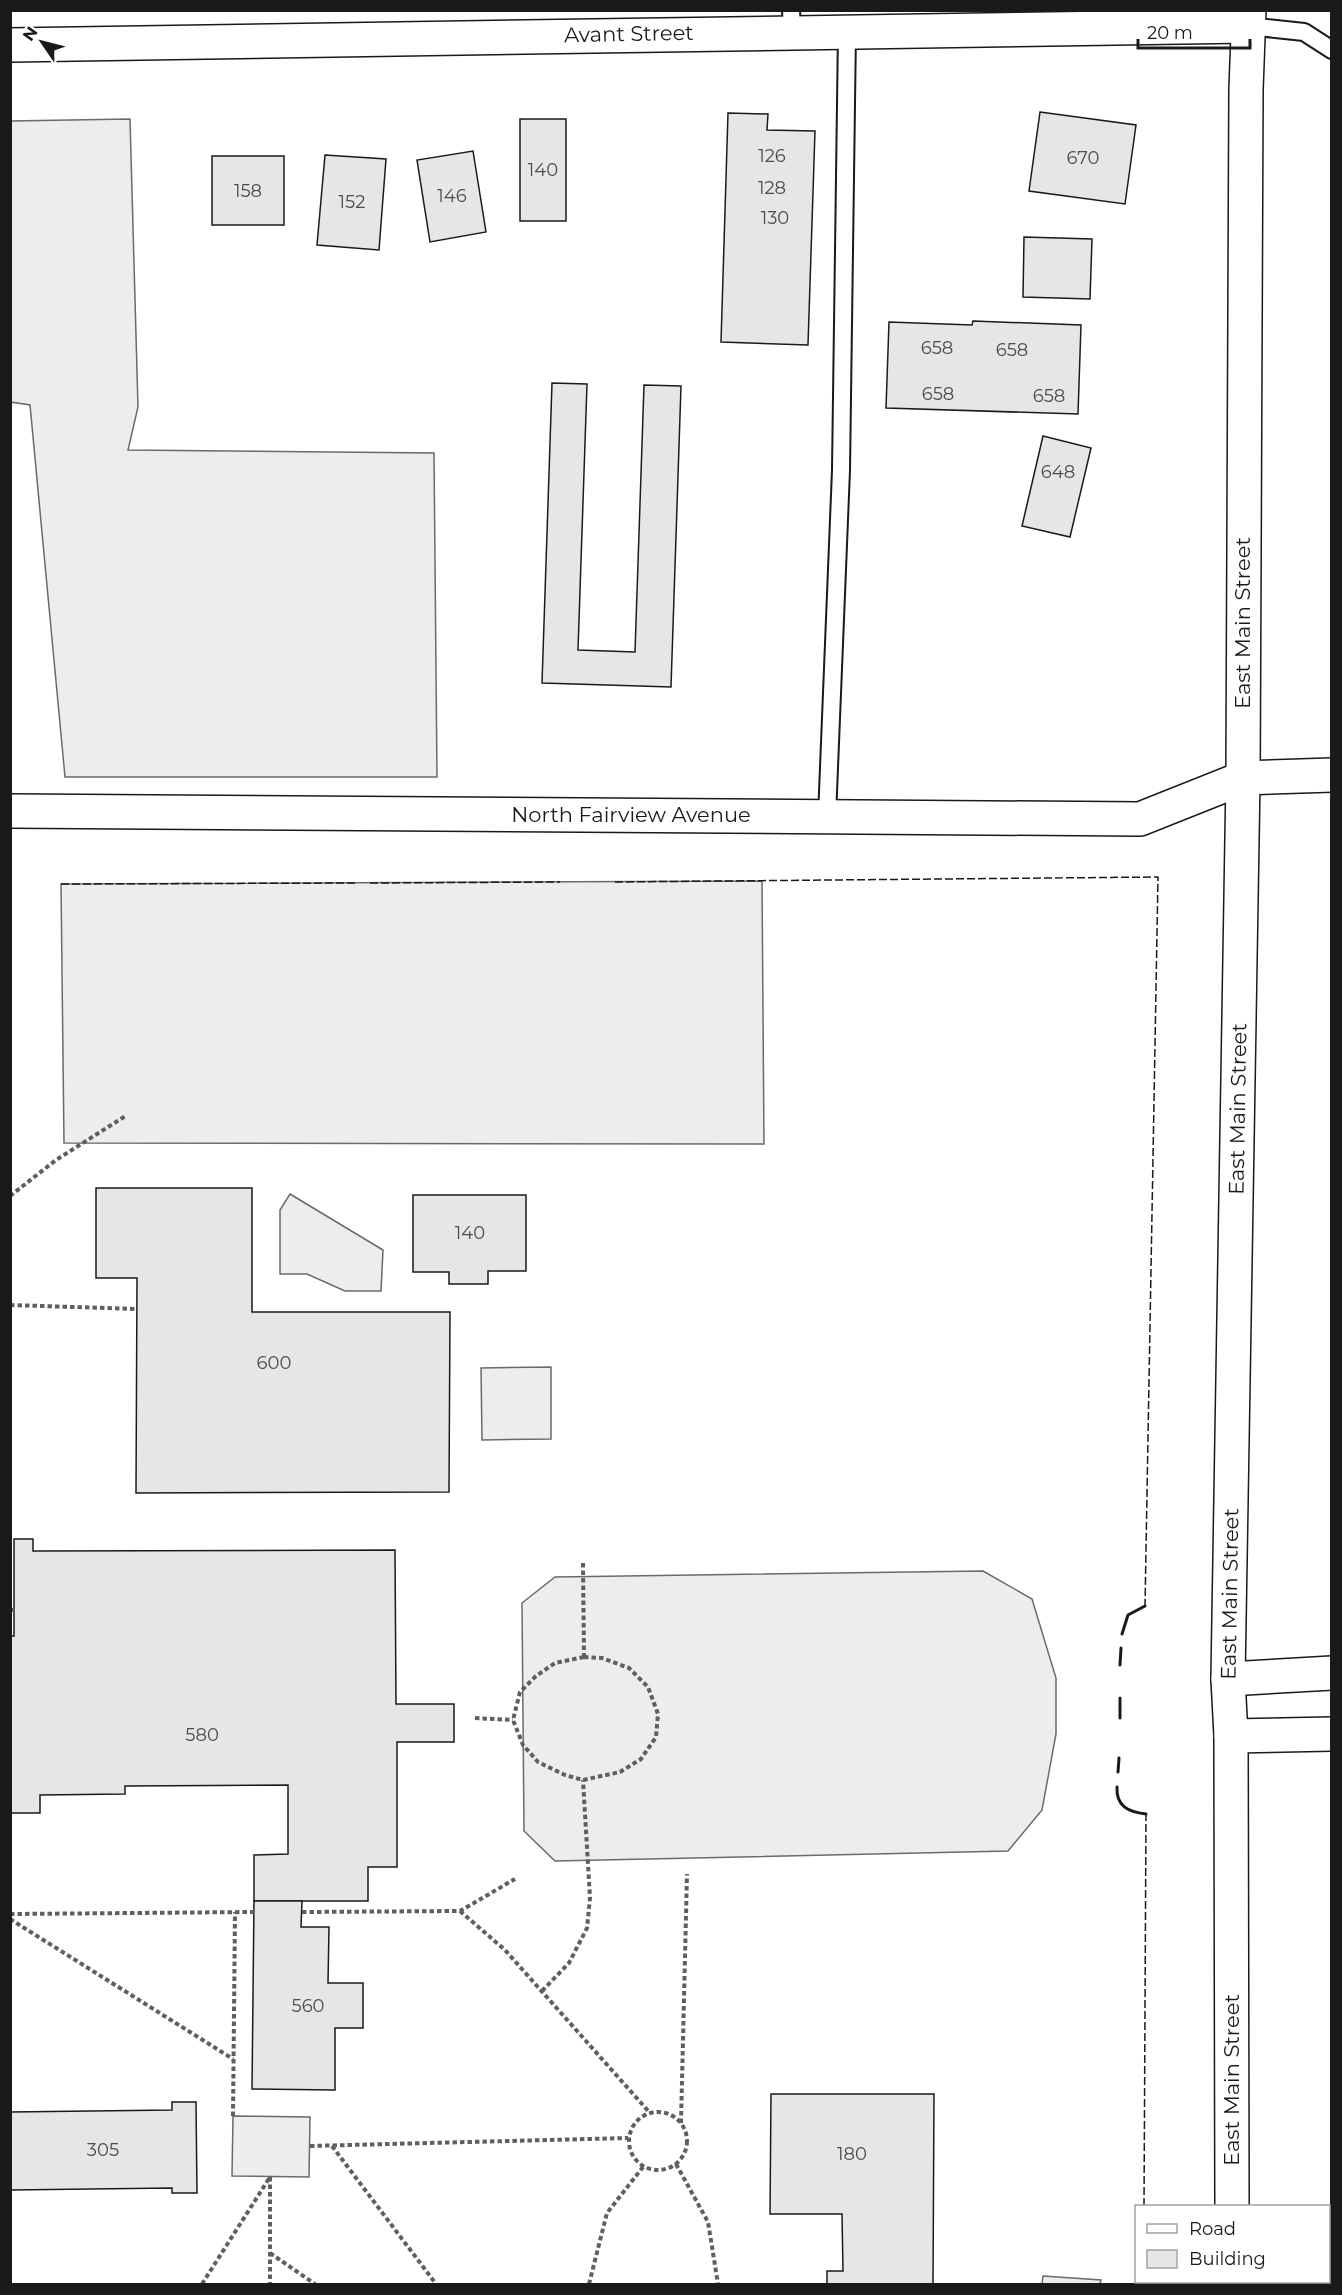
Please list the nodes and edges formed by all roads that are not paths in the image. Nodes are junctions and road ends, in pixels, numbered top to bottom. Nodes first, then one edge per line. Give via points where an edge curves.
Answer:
1 (1248, 18) edge
2 (792, 21) edge
3 (847, 31) junction
4 (10, 45) edge
5 (1332, 50) edge
6 (1332, 775) edge
7 (1243, 777) junction
8 (10, 811) edge
9 (826, 817) junction
10 (1332, 1673) edge
11 (1228, 1679) junction
12 (1332, 1734) edge
13 (1231, 1736) junction
14 (1232, 2205) edge

1 - 3 street, Avant Street
1 - 5 lane via 1304,32
1 - 7 street, East Main Street
2 - 3 street, Avant Street
2 - 4 street, Avant Street
3 - 9 lane via 841,470
6 - 7 street
7 - 9 street, North Fairview Avenue via 1140,819
7 - 11 street, East Main Street
8 - 9 street, North Fairview Avenue
10 - 11 street
11 - 13 street, East Main Street
12 - 13 street
13 - 14 street, East Main Street

